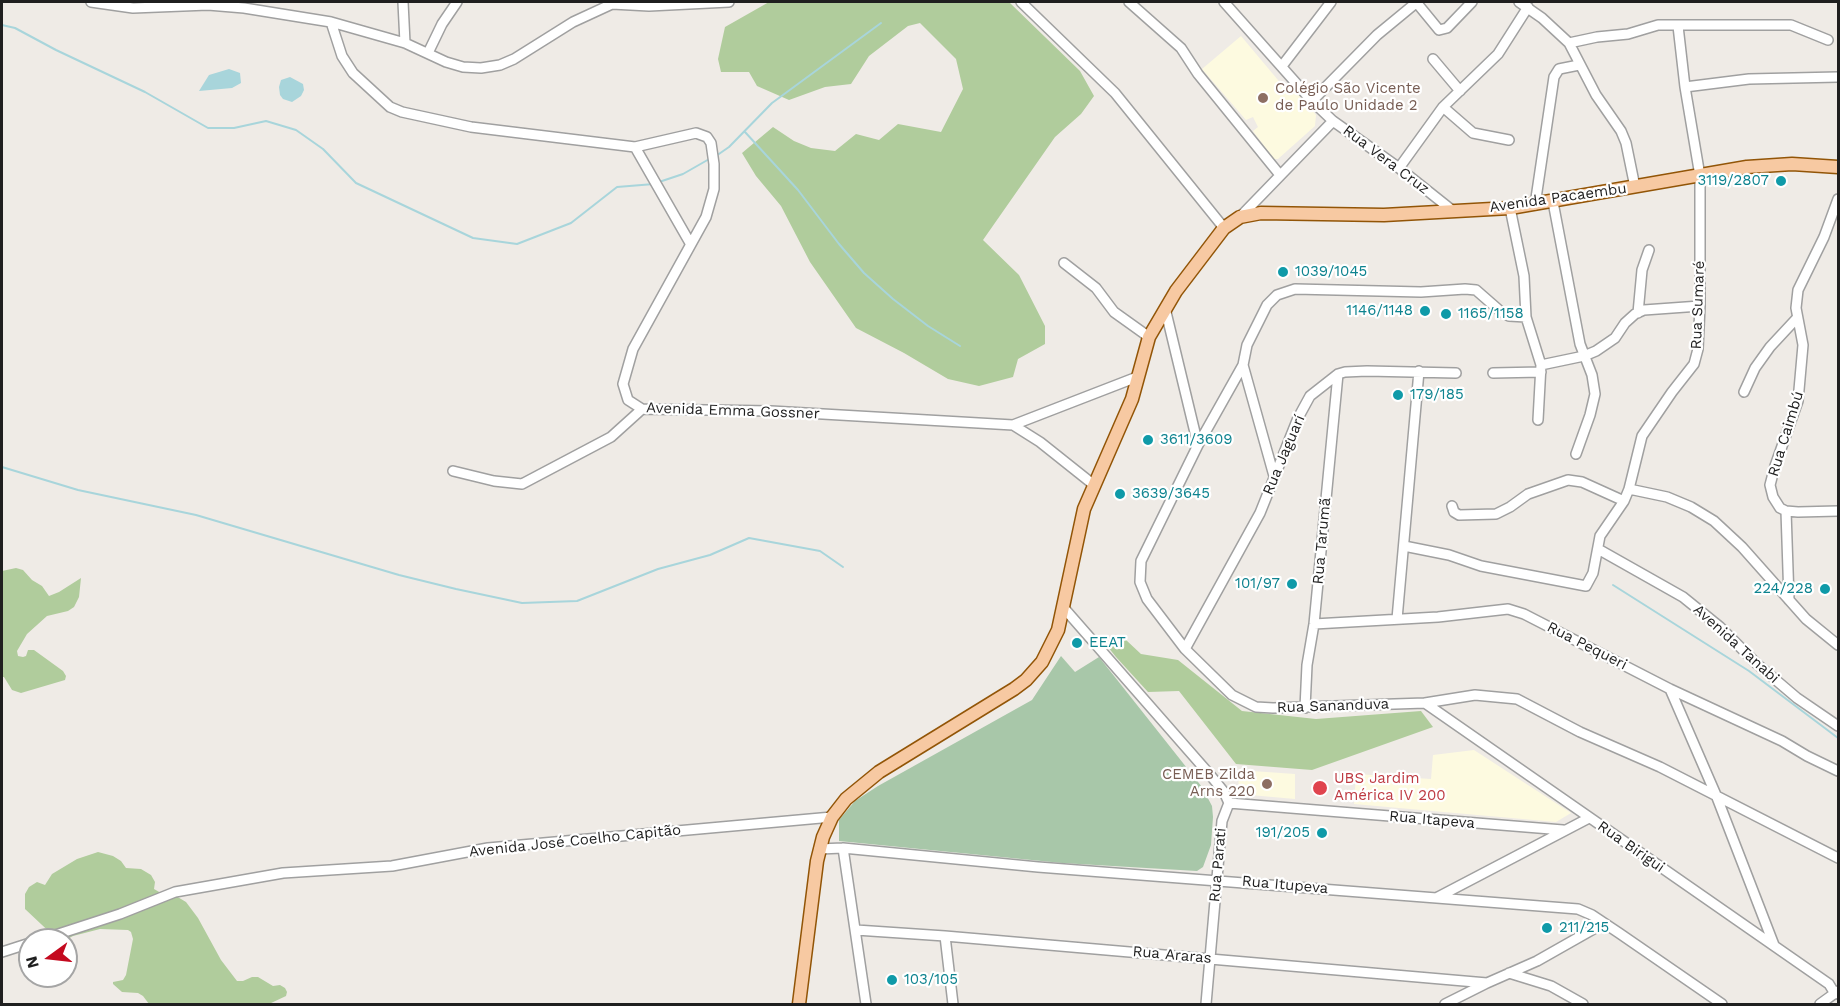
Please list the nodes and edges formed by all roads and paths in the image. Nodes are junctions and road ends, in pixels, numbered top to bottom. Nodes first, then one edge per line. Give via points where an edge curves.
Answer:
1 (91, 2) edge
2 (403, 2) edge
3 (457, 2) edge
4 (729, 2) edge
5 (1021, 2) edge
6 (1129, 2) edge
7 (1224, 2) edge
8 (1331, 2) edge
9 (1416, 2) edge
10 (1472, 2) edge
11 (208, 3) edge
12 (613, 3) edge
13 (1523, 4) edge
14 (331, 22) junction
15 (1678, 26) junction
16 (1828, 40) dead end
17 (405, 43) junction
18 (1569, 44) junction
19 (428, 53) junction
20 (1433, 59) dead end
21 (1579, 65) junction
22 (1282, 66) junction
23 (1839, 77) edge
24 (1685, 87) junction
25 (1460, 91) junction
26 (1312, 101) junction
27 (1443, 106) junction
28 (1333, 121) junction
29 (1509, 140) dead end
30 (635, 147) junction
31 (1839, 167) edge
32 (1398, 168) junction
33 (1280, 174) junction
34 (1700, 176) junction
35 (1635, 187) junction
36 (1839, 200) edge
37 (1553, 202) junction
38 (1535, 205) junction
39 (1510, 208) junction
40 (1453, 211) junction
41 (1240, 217) junction
42 (1224, 228) junction
43 (690, 243) junction
44 (1648, 250) dead end
45 (1064, 262) dead end
46 (1700, 306) junction
47 (1165, 308) junction
48 (1638, 313) junction
49 (1526, 317) junction
50 (1797, 318) junction
51 (1149, 337) junction
52 (1584, 356) junction
53 (1244, 365) junction
54 (1541, 369) junction
55 (1419, 371) junction
56 (1456, 373) dead end
57 (1493, 373) dead end
58 (1338, 374) junction
59 (1137, 377) junction
60 (1744, 392) dead end
61 (642, 409) junction
62 (1538, 420) dead end
63 (1013, 425) junction
64 (1198, 445) junction
65 (1576, 454) dead end
66 (453, 471) dead end
67 (1274, 476) junction
68 (1094, 485) junction
69 (1629, 489) junction
70 (1624, 501) junction
71 (1452, 506) dead end
72 (1786, 511) junction
73 (1839, 511) edge
74 (1404, 546) junction
75 (1598, 549) junction
76 (1789, 600) junction
77 (1063, 607) junction
78 (1396, 620) junction
79 (1314, 624) junction
80 (1839, 645) edge
81 (1185, 649) junction
82 (1670, 689) junction
83 (1425, 703) junction
84 (1305, 708) junction
85 (1839, 726) edge
86 (1839, 771) edge
87 (1716, 795) junction
88 (1229, 803) junction
89 (832, 817) junction
90 (1589, 818) junction
91 (1563, 830) junction
92 (843, 848) junction
93 (819, 849) junction
94 (1839, 858) edge
95 (1216, 880) junction
96 (1438, 897) junction
97 (1604, 923) junction
98 (77, 928) edge
99 (856, 930) junction
100 (945, 936) junction
101 (18, 947) edge
102 (1775, 947) junction
103 (2, 952) edge
104 (1211, 959) junction
105 (1509, 973) junction
106 (1487, 982) junction
107 (1837, 993) edge
108 (799, 1005) edge
109 (866, 1005) edge
110 (953, 1005) edge
111 (1206, 1005) edge
112 (1445, 1005) edge
113 (1583, 1005) edge
114 (1722, 1005) edge
115 (1820, 1005) edge

1 - 11 street via 133,8
2 - 17 street
3 - 19 street
4 - 12 street via 648,6
5 - 42 street via 1115,93
6 - 33 street via 1181,48
7 - 22 street, Rua Vera Cruz
8 - 22 street
9 - 10 street via 1439,30 1447,28
9 - 26 street
11 - 14 street
12 - 19 street via 500,65 463,67
13 - 18 street
13 - 25 street via 1498,54
14 - 17 street
14 - 30 street, Avenida Emma Gossner via 342,56 353,73 390,107 402,112 471,127
15 - 16 street via 1791,25
15 - 18 street via 1658,25
15 - 24 street, Rua Sumaré
17 - 19 street
18 - 21 street
20 - 25 street
21 - 35 street via 1621,131
21 - 38 street via 1559,69 1554,77
22 - 26 street, Rua Vera Cruz
23 - 24 street via 1749,79
24 - 34 street, Rua Sumaré
25 - 27 street
26 - 28 street, Rua Vera Cruz
27 - 29 street via 1473,133
27 - 32 street
28 - 32 street, Rua Vera Cruz
28 - 33 street
30 - 43 street
30 - 43 street, Avenida Emma Gossner via 696,133 711,143 714,189 706,217
31 - 34 main road, Avenida Pacaembu via 1775,165
32 - 40 street, Rua Vera Cruz
33 - 41 street
34 - 35 main road, Avenida Pacaembu
34 - 46 street, Rua Sumaré
35 - 37 main road, Avenida Pacaembu
36 - 50 street, Rua Caimbú via 1798,290
37 - 38 main road, Avenida Pacaembu
37 - 52 street
38 - 39 main road, Avenida Pacaembu
39 - 40 main road, Avenida Pacaembu
39 - 49 street via 1524,276
40 - 41 main road, Avenida Pacaembu via 1384,215 1261,213
41 - 42 main road
42 - 47 main road
43 - 61 street, Avenida Emma Gossner via 630,357 623,384 628,400
44 - 48 street
45 - 51 street via 1096,288 1114,312
46 - 48 street via 1652,308
46 - 69 street, Rua Sumaré via 1694,364 1642,436
47 - 51 main road
47 - 64 street
48 - 52 street via 1608,344
49 - 53 street, Rua Sananduva via 1509,316 1476,290 1295,290 1277,295 1267,306 1248,345
49 - 54 street
50 - 60 street via 1770,347
50 - 72 street, Rua Caimbú via 1803,345 1798,401 1770,485 1773,497
51 - 59 main road
52 - 54 street
52 - 65 street via 1595,394
53 - 64 street, Rua Sananduva
53 - 67 street
54 - 57 street
54 - 62 street
55 - 56 street
55 - 58 street
55 - 74 street
58 - 67 street, Rua Jaguarí via 1310,396
58 - 79 street, Rua Tarumã
59 - 63 street, Avenida Emma Gossner
59 - 68 main road via 1132,399
61 - 63 street, Avenida Emma Gossner via 771,411
61 - 66 street via 611,437 522,484
63 - 68 street, Avenida Emma Gossner via 1041,442
64 - 81 street, Rua Sananduva via 1141,561 1140,582 1147,598
67 - 81 street, Rua Jaguarí via 1260,513
68 - 77 main road via 1084,509
69 - 70 street, Rua Sumaré
69 - 76 street via 1668,498 1714,521
70 - 71 street via 1568,480 1528,495 1497,514 1459,515
70 - 75 street, Rua Sumaré via 1600,536
72 - 73 street
72 - 76 street
74 - 75 street, Rua Sumaré via 1481,566 1586,586
74 - 78 street
75 - 85 street, Avenida Tanabi via 1683,597 1797,698
76 - 80 street
77 - 88 street via 1211,776
77 - 89 main road via 1058,630 1042,662 1026,680 879,772 846,799
78 - 79 street, Rua Pequeri
78 - 82 street, Rua Pequeri via 1508,609
79 - 84 street, Rua Tarumã
81 - 84 street, Rua Sananduva via 1232,694 1256,707
82 - 86 street, Rua Pequeri
82 - 87 street
83 - 84 street, Rua Sananduva
83 - 87 street, Rua Sananduva via 1475,695 1517,699
83 - 90 street, Rua Birigui
87 - 94 street, Rua Sananduva
87 - 102 street
88 - 91 street, Rua Itapeva
88 - 95 street, Rua Parati via 1222,821
89 - 93 main road
89 - 98 street, Avenida José Coelho Capitão via 488,848 392,866 283,873 175,892
90 - 91 street
90 - 102 street, Rua Birigui
91 - 96 street
92 - 93 street, Rua Itupeva
92 - 95 street, Rua Itupeva
92 - 99 street
93 - 108 main road
95 - 96 street, Rua Itupeva
95 - 104 street, Rua Parati
96 - 97 street, Rua Itupeva via 1578,909
97 - 105 street
97 - 114 street, Rua Itupeva
99 - 100 street, Rua Araras
99 - 109 street
100 - 104 street, Rua Araras
100 - 110 street
101 - 103 street
102 - 107 street, Rua Birigui
104 - 106 street, Rua Araras
104 - 111 street, Rua Parati
105 - 106 street
105 - 113 street via 1551,986
106 - 112 street
107 - 115 street

